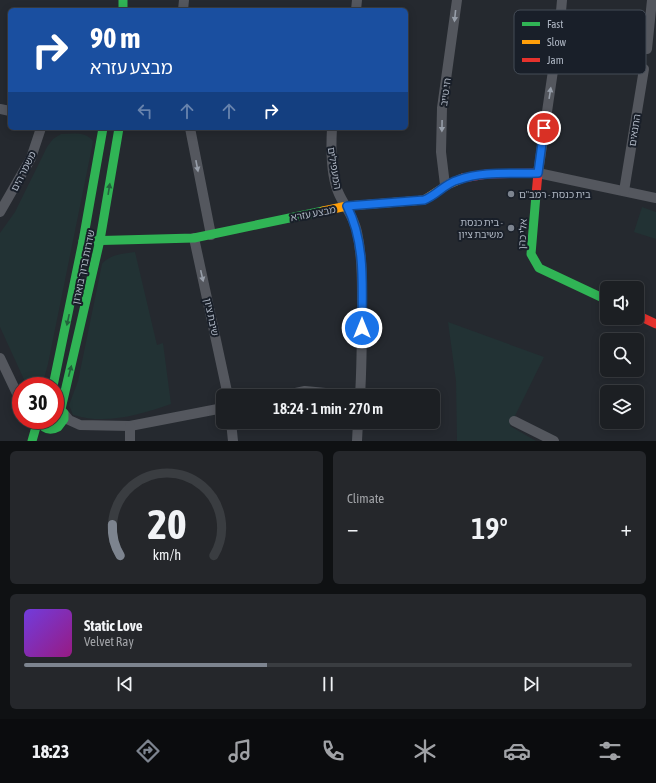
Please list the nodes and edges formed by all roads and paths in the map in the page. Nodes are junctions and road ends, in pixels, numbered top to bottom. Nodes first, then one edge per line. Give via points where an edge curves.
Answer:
1 (457, 0) edge
2 (562, 0) edge
3 (652, 0) edge
4 (561, 10) edge
5 (647, 49) dead end
6 (553, 74) edge
7 (643, 74) edge
8 (40, 130) edge
9 (103, 130) edge
10 (118, 130) edge
11 (190, 130) edge
12 (332, 130) edge
13 (538, 173) junction
14 (445, 185) junction
15 (624, 191) junction
16 (656, 198) edge
17 (347, 206) junction
18 (0, 212) edge
19 (105, 214) junction
20 (211, 235) junction
21 (194, 238) junction
22 (100, 240) junction
23 (124, 240) junction
24 (83, 241) junction
25 (600, 297) edge
26 (644, 318) edge
27 (656, 324) edge
28 (0, 358) edge
29 (55, 377) edge
30 (12, 383) edge
31 (226, 389) edge
32 (360, 389) edge
33 (64, 392) edge
34 (216, 409) edge
35 (64, 414) edge
36 (514, 421) dead end
37 (80, 425) junction
38 (130, 426) junction
39 (35, 429) edge
40 (47, 429) edge
41 (56, 429) edge
42 (232, 429) edge
43 (358, 429) edge
44 (52, 432) junction
45 (32, 441) edge
46 (130, 441) edge
47 (233, 441) edge
48 (357, 441) edge
49 (554, 441) edge

1 -> 14 street, חי טייב via 442,108 441,152
4 -> 2 street
3 - 5 street
13 -> 6 street
7 - 15 street, התנאים
8 - 18 street, משמר הים via 31,158
9 - 24 street, שדרות ברוך בוארון
19 -> 10 street, שדרות ברוך בוארון
11 -> 20 street
12 - 17 street, המעפילים via 335,183
13 - 14 street, מבצע עזרא via 477,175
13 - 15 street, מבצע עזרא
13 - 25 street, אלי כהן via 531,254 539,268
14 - 17 street, מבצע עזרא via 434,196 424,200
15 - 16 street, מבצע עזרא
17 - 20 street, מבצע עזרא
17 - 32 street, המעפילים via 357,232 362,265
19 - 22 street, שדרות ברוך בוארון
19 - 23 street via 113,229
20 - 21 street, מבצע עזרא
21 - 23 street, מבצע עזרא
21 -> 31 street, שיבת ציון
22 - 23 street, מבצע עזרא
22 - 24 street, מבצע עזרא
33 -> 22 street, שדרות ברוך בוארון
24 -> 29 street, שדרות ברוך בוארון
26 - 27 street
28 - 30 street
34 - 38 street
35 - 37 street via 69,420
36 - 49 street
37 - 38 street
37 - 44 street
38 - 46 street
39 - 45 street
40 - 44 street
41 - 44 street, שדרות ברוך בוארון
42 - 47 street
43 - 48 street

